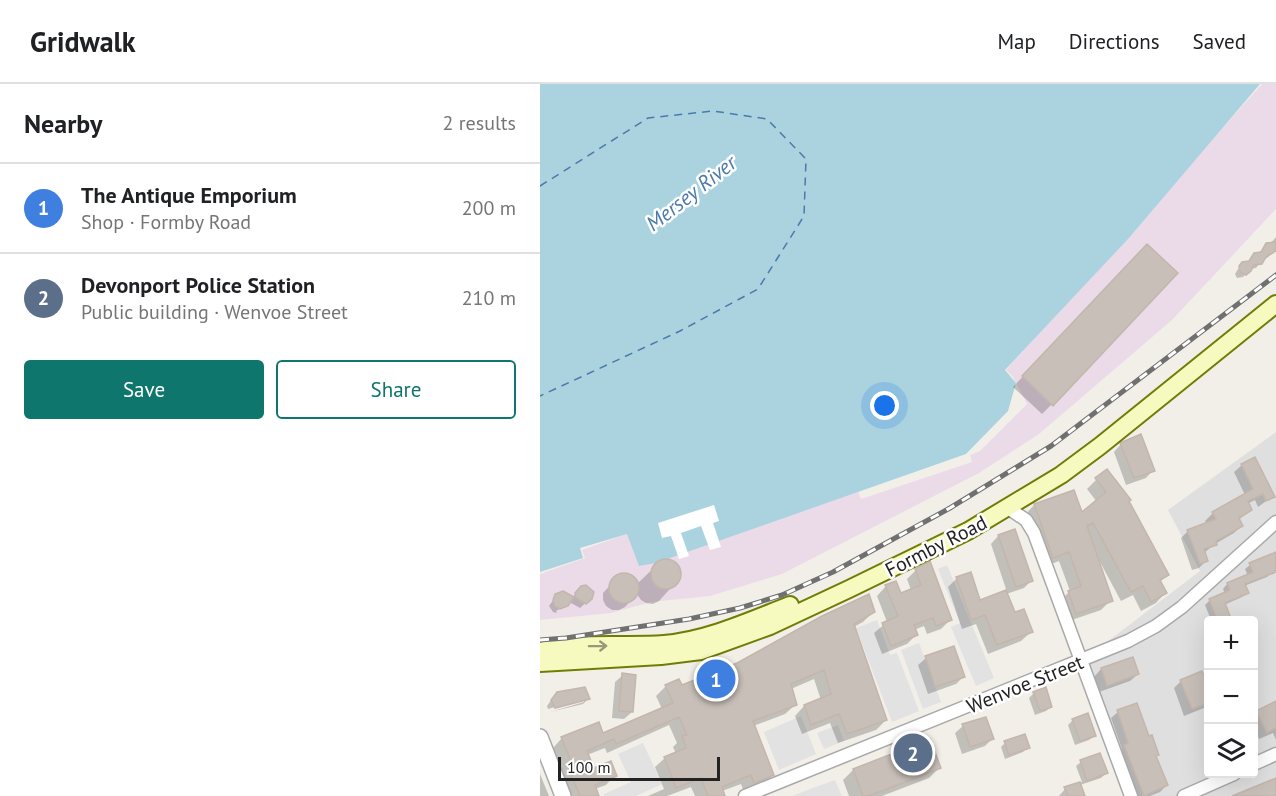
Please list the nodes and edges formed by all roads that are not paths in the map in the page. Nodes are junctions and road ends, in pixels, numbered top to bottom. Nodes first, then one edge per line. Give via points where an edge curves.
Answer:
1 (1276, 294) edge
2 (1276, 304) edge
3 (1038, 490) junction
4 (1008, 508) junction
5 (1276, 522) edge
6 (1034, 533) junction
7 (540, 651) edge
8 (1083, 661) junction
9 (540, 663) edge
10 (540, 737) edge
11 (1276, 754) edge
12 (1258, 762) edge
13 (1224, 778) edge
14 (563, 796) edge
15 (745, 796) edge
16 (1131, 796) edge
17 (1184, 796) edge

7 -> 1 main road, Formby Road via 662,644 705,636 814,595 899,555 1009,496 1079,450
2 - 3 main road, Formby Road via 1093,452
3 - 4 main road, Formby Road
3 - 6 street via 1028,503
4 - 6 street via 1026,520
4 - 9 main road, Formby Road via 849,589 717,646 670,656
5 - 8 street, Wenvoe Street via 1156,626
6 - 8 street
8 - 15 street, Wenvoe Street
8 - 16 street
10 - 14 street
11 - 12 street
13 - 17 street

